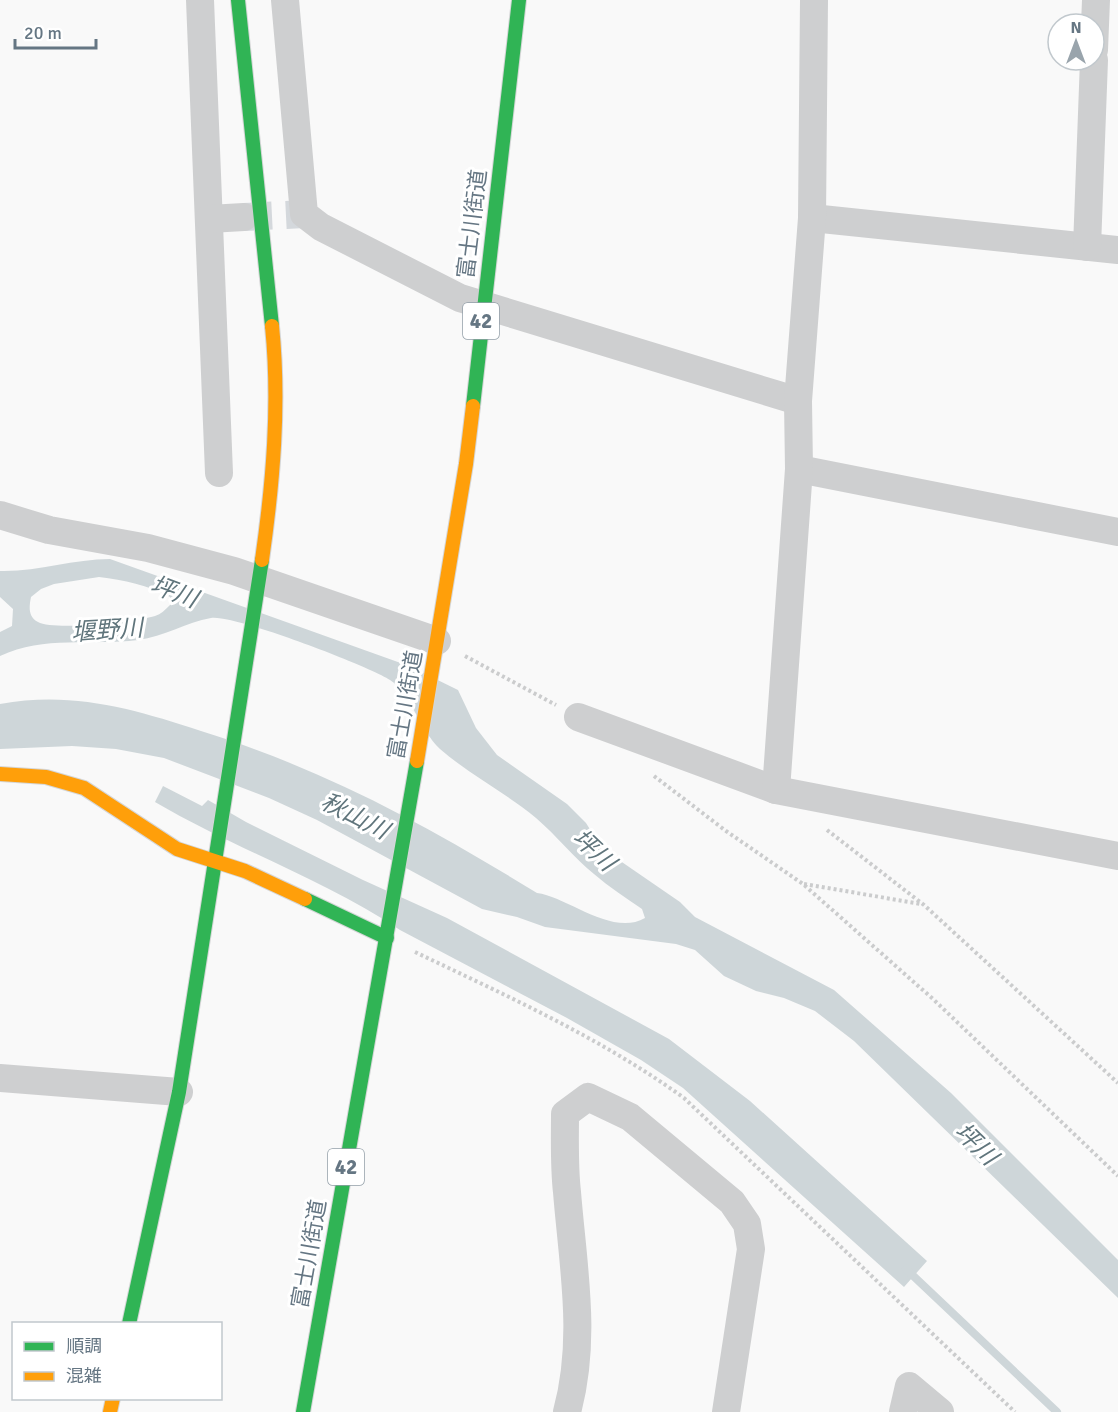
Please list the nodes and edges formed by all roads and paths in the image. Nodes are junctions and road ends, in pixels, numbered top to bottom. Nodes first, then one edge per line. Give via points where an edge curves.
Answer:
1 (200, 0) edge
2 (238, 0) edge
3 (285, 0) edge
4 (519, 0) edge
5 (814, 0) edge
6 (1094, 72) edge
7 (243, 217) tunnel mouth
8 (812, 218) junction
9 (208, 219) junction
10 (1087, 247) junction
11 (1118, 250) edge
12 (483, 305) junction
13 (798, 401) junction
14 (799, 469) junction
15 (219, 473) dead end
16 (0, 515) edge
17 (1118, 532) edge
18 (260, 580) junction
19 (437, 641) junction
20 (578, 717) dead end
21 (0, 774) edge
22 (776, 790) junction
23 (822, 826) dead end
24 (1118, 856) edge
25 (215, 861) junction
26 (924, 904) junction
27 (387, 938) junction
28 (0, 1078) edge
29 (1118, 1083) edge
30 (179, 1092) junction
31 (1118, 1176) edge
32 (129, 1322) edge
33 (303, 1412) edge
34 (567, 1412) edge
35 (726, 1412) edge
36 (903, 1412) edge
37 (940, 1412) edge

1 - 9 street
2 - 18 street via 273,337 272,492
3 - 12 street via 304,214 321,227 449,292
4 - 12 street, 富士川街道 / 42
5 - 8 street
6 - 10 street
7 - 9 street
8 - 10 street
8 - 13 street
9 - 15 street
10 - 11 street
12 - 13 street
12 - 19 street, 富士川街道 / 42 via 466,464
13 - 14 street
14 - 17 street
14 - 22 street
16 - 18 street via 49,530 148,548
18 - 19 street
18 - 25 street
19 - 27 street, 富士川街道 / 42
20 - 22 street
21 - 25 street via 46,777 84,788 177,849
22 - 24 street
23 - 26 path
25 - 27 street via 245,871
25 - 30 street
26 - 29 path
26 - 31 path via 803,884 933,999
27 - 33 street, 富士川街道 / 42
28 - 30 street
30 - 32 street
34 - 35 street via 579,1331 566,1189 565,1114 588,1097 630,1117 732,1202 747,1224 751,1249
36 - 37 street via 909,1386

